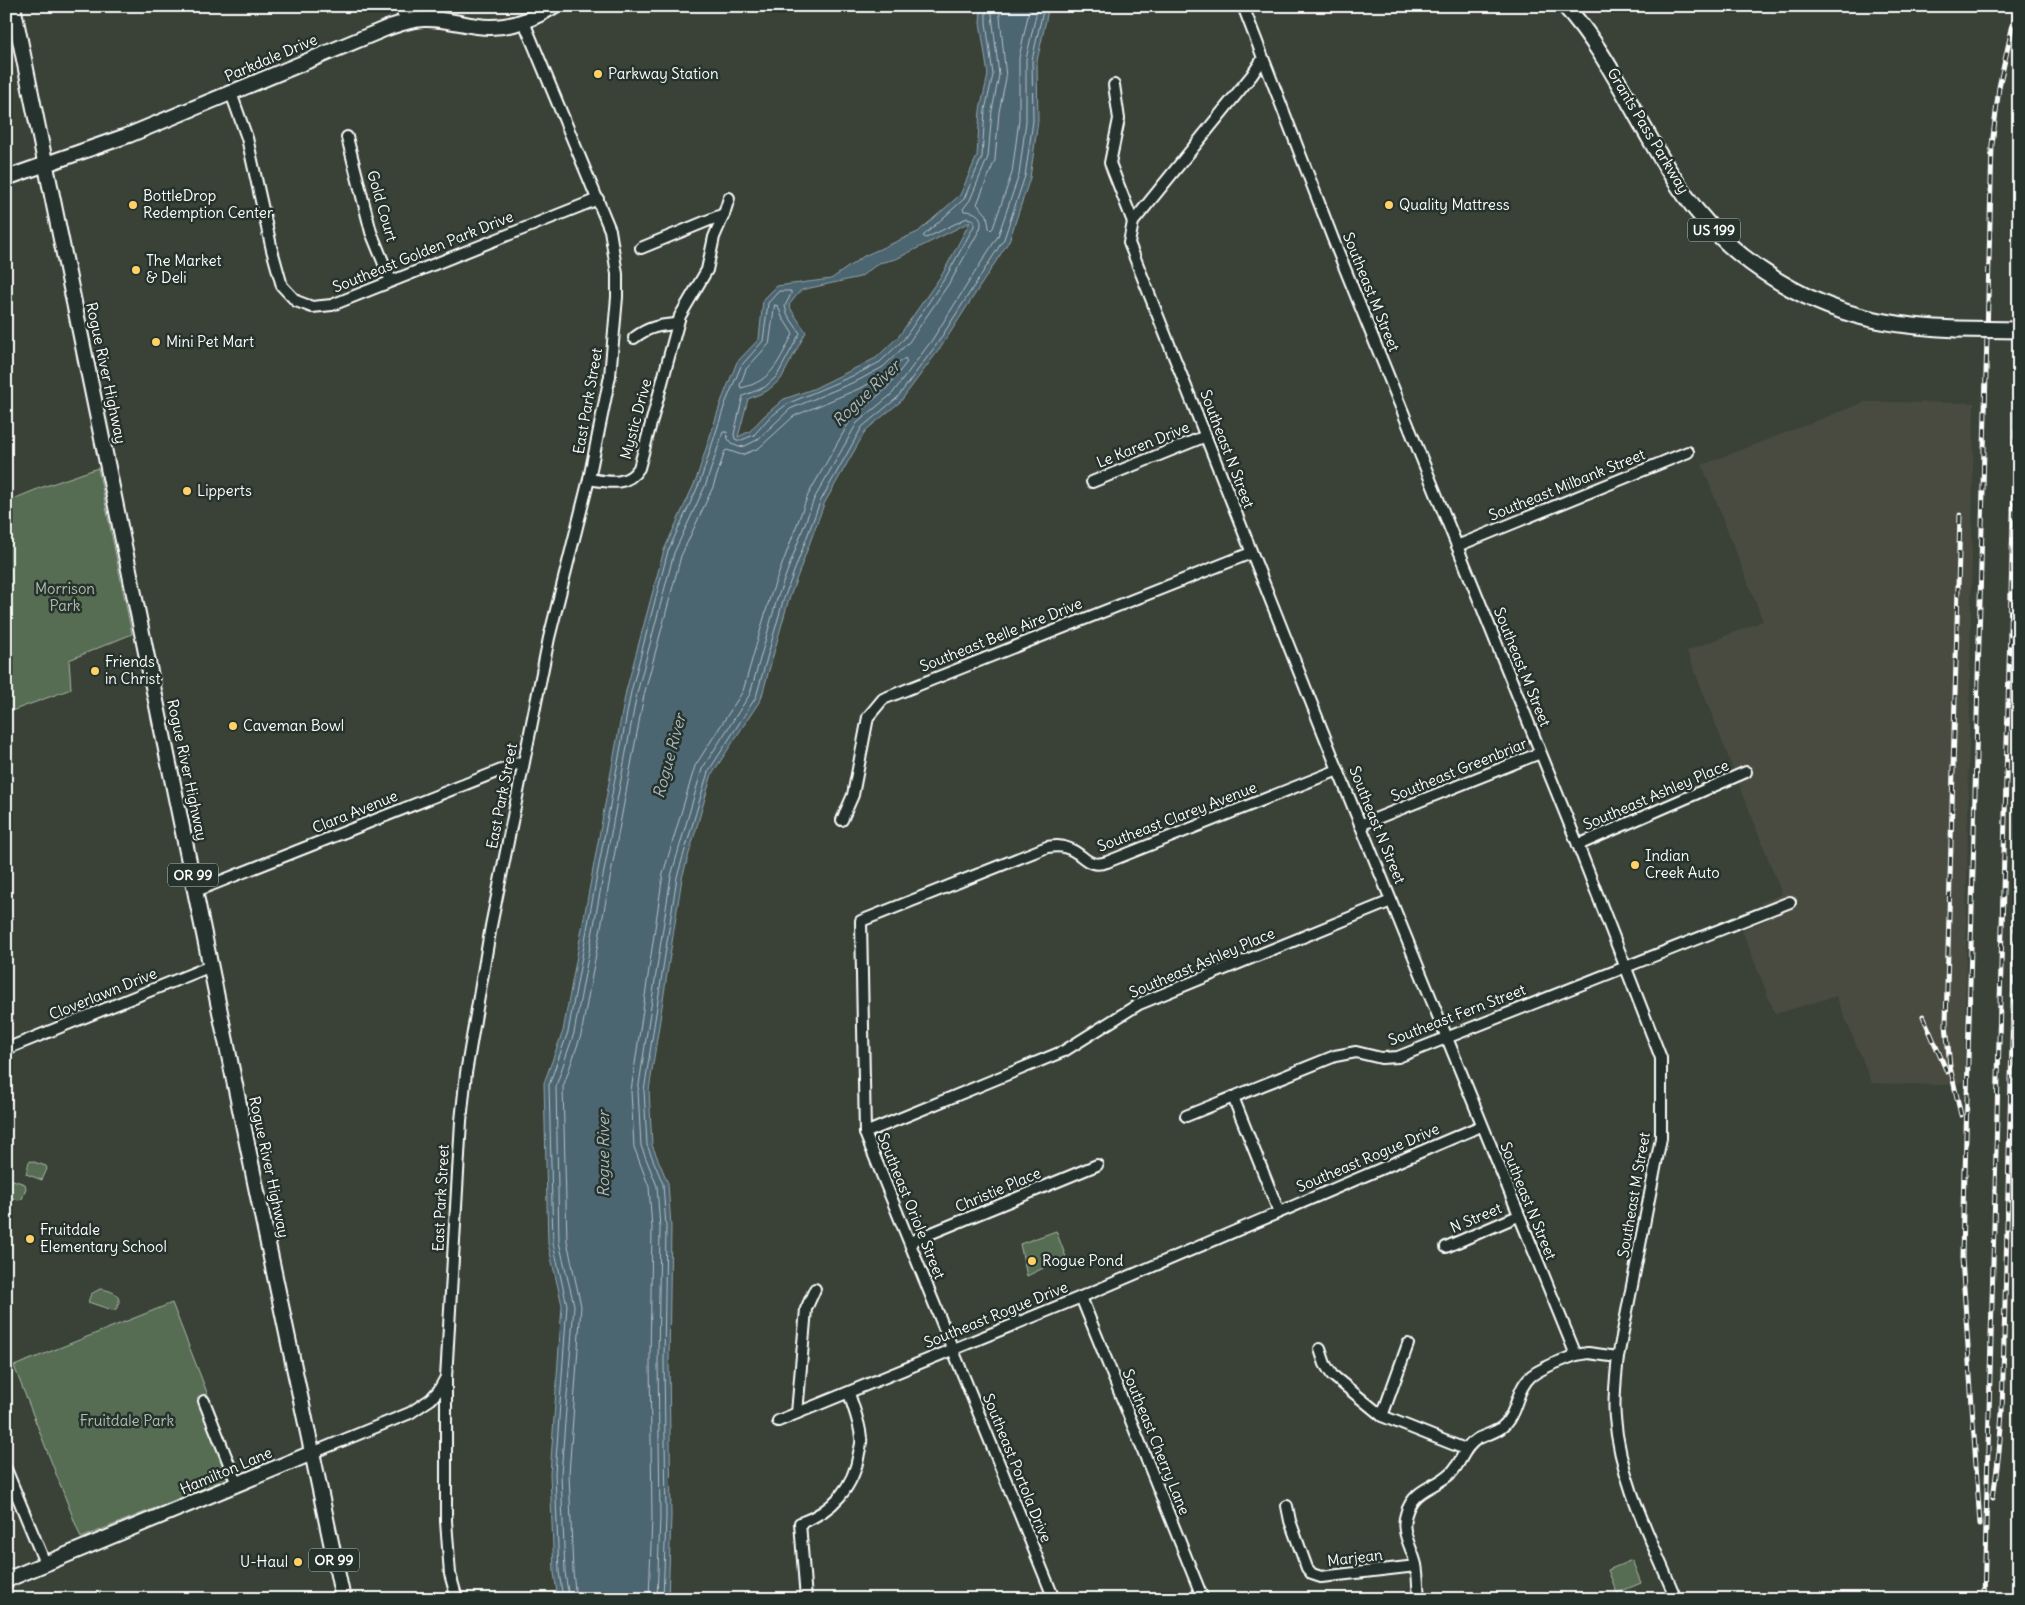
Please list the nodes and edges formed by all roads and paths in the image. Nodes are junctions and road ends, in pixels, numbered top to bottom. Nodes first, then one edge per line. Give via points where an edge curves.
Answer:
1 (13, 6) edge
2 (400, 6) edge
3 (554, 6) edge
4 (1242, 6) edge
5 (1565, 6) edge
6 (406, 22) junction
7 (524, 22) junction
8 (1262, 60) junction
9 (1114, 85) dead end
10 (232, 92) junction
11 (347, 137) dead end
12 (46, 163) junction
13 (6, 178) edge
14 (729, 198) dead end
15 (598, 199) junction
16 (724, 214) junction
17 (1133, 222) junction
18 (641, 248) dead end
19 (391, 281) junction
20 (679, 320) junction
21 (2019, 330) edge
22 (634, 338) dead end
23 (1206, 436) junction
24 (1688, 452) dead end
25 (589, 479) junction
26 (1092, 482) dead end
27 (1458, 546) junction
28 (1251, 553) junction
29 (1540, 753) junction
30 (524, 761) junction
31 (1338, 770) junction
32 (1746, 772) dead end
33 (842, 820) dead end
34 (1360, 825) junction
35 (1578, 845) junction
36 (196, 891) junction
37 (1391, 901) junction
38 (1790, 902) dead end
39 (861, 921) joint
40 (211, 966) junction
41 (1625, 966) junction
42 (1446, 1037) junction
43 (6, 1049) edge
44 (1232, 1097) junction
45 (1186, 1116) dead end
46 (1481, 1126) junction
47 (865, 1133) junction
48 (1097, 1165) dead end
49 (1279, 1212) junction
50 (1518, 1216) junction
51 (910, 1242) junction
52 (1446, 1247) dead end
53 (815, 1290) dead end
54 (1081, 1297) junction
55 (1408, 1344) dead end
56 (953, 1348) junction
57 (1320, 1349) dead end
58 (1576, 1355) junction
59 (1618, 1357) junction
60 (446, 1378) junction
61 (848, 1393) junction
62 (204, 1401) dead end
63 (797, 1413) junction
64 (1382, 1416) junction
65 (778, 1421) dead end
66 (1466, 1449) junction
67 (312, 1453) junction
68 (6, 1468) edge
69 (237, 1484) junction
70 (1286, 1506) dead end
71 (45, 1563) junction
72 (1416, 1566) junction
73 (6, 1580) edge
74 (343, 1599) edge
75 (457, 1599) edge
76 (806, 1599) edge
77 (1054, 1599) edge
78 (1203, 1599) edge
79 (1419, 1599) edge
80 (1676, 1599) edge

1 - 12 main road, Rogue River Highway / OR 99
2 - 6 street
3 - 7 main road, Parkdale Drive
4 - 8 street, Southeast M Street
5 - 21 highway, Grants Pass Parkway / US 199, bridge via 1600,52 1684,193 1742,256 1795,290 1833,308 1880,321 1926,328
6 - 7 main road, Parkdale Drive via 439,19 478,27
6 - 10 main road, Parkdale Drive
7 - 15 street, East Park Street
8 - 17 street
8 - 27 street, Southeast M Street
9 - 17 street via 1119,119 1110,163
10 - 12 main road, Parkdale Drive via 128,135
10 - 19 street, Southeast Golden Park Drive via 247,138 282,286 296,301 312,308 332,305
11 - 19 street, Gold Court via 371,232
12 - 13 main road, Parkdale Drive
12 - 36 main road, Rogue River Highway / OR 99
14 - 16 street, Mystic Drive
15 - 19 street, Southeast Golden Park Drive
15 - 25 street, East Park Street via 610,230 618,274 610,376
16 - 18 street
16 - 20 street, Mystic Drive via 714,236 707,270
17 - 23 street, Southeast N Street via 1129,243
20 - 22 street via 643,331
20 - 25 street, Mystic Drive via 639,468 629,479 621,482
23 - 26 street, Le Karen Drive
23 - 28 street, Southeast N Street
24 - 27 street, Southeast Milbank Street
25 - 30 street, East Park Street via 549,638
27 - 29 street, Southeast M Street
28 - 31 street, Southeast N Street
28 - 33 street, Southeast Belle Aire Drive via 883,699 868,717 853,795
29 - 34 street, Southeast Greenbriar
29 - 35 street, Southeast M Street
30 - 36 street, Clara Avenue
30 - 60 street, East Park Street via 466,1073
31 - 34 street, Southeast N Street
31 - 39 street, Southeast Clarey Avenue via 1099,865 1091,864 1069,848 1047,847
32 - 35 street, Southeast Ashley Place
34 - 37 street, Southeast N Street
35 - 41 street, Southeast M Street
36 - 40 main road, Rogue River Highway / OR 99
37 - 42 street, Southeast N Street
37 - 47 street, Southeast Ashley Place via 1139,1004 1064,1051
38 - 41 street, Southeast Fern Street
39 - 47 street, Southeast Oriole Street
40 - 43 street, Cloverlawn Drive
40 - 67 main road, Rogue River Highway / OR 99
41 - 42 street, Southeast Fern Street
41 - 59 street, Southeast M Street via 1662,1058 1661,1138
42 - 44 street, Southeast Fern Street via 1398,1057 1381,1058 1356,1052 1335,1056
42 - 46 street, Southeast N Street
44 - 45 street, Southeast Fern Street
44 - 49 street
46 - 49 street, Southeast Rogue Drive
46 - 50 street, Southeast N Street
47 - 51 street, Southeast Oriole Street
48 - 51 street, Christie Place
49 - 54 street, Southeast Rogue Drive
50 - 52 street, N Street
50 - 58 street, Southeast N Street
51 - 56 street, Southeast Oriole Street
53 - 63 street via 806,1309
54 - 56 street, Southeast Rogue Drive
54 - 78 street, Southeast Cherry Lane
55 - 64 street
56 - 61 street, Southeast Rogue Drive
56 - 77 street, Southeast Portola Drive
57 - 64 street via 1332,1375
58 - 59 street via 1588,1353
58 - 66 street via 1533,1375 1520,1390 1509,1420
59 - 80 street via 1615,1412 1620,1453 1630,1488
60 - 67 street, Hamilton Lane via 431,1399 410,1413
60 - 75 street, East Park Street via 446,1521 450,1574
61 - 63 street, Southeast Rogue Drive
61 - 76 street via 862,1439 858,1460 850,1483 837,1500 816,1517 800,1523
62 - 69 street
63 - 65 street, Southeast Rogue Drive
64 - 66 street
66 - 72 street via 1443,1480 1421,1490 1409,1504 1404,1531
67 - 69 main road, Hamilton Lane
67 - 74 main road, Rogue River Highway / OR 99
68 - 71 street
69 - 71 main road, Hamilton Lane
70 - 72 street, Marjean via 1307,1568 1312,1574 1320,1577
71 - 73 main road, Hamilton Lane
72 - 79 street

